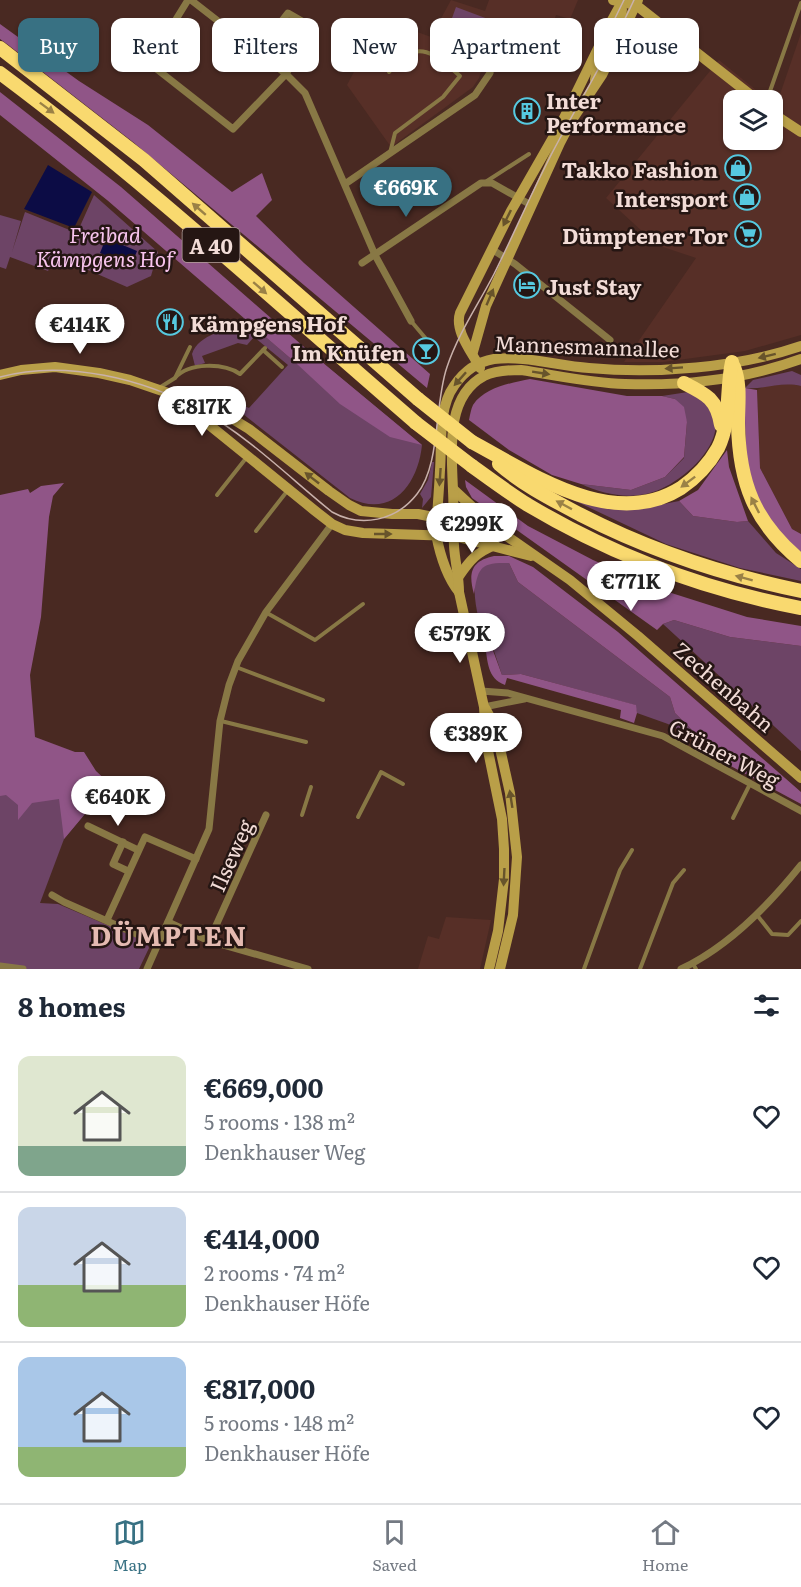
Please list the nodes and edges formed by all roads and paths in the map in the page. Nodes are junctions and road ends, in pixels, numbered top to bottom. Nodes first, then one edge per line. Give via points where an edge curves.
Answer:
1 (190, 0) edge
2 (613, 0) edge
3 (623, 0) edge
4 (637, 2) edge
5 (801, 3) edge
6 (214, 18) edge
7 (284, 18) edge
8 (297, 18) edge
9 (0, 48) edge
10 (418, 52) edge
11 (283, 72) edge
12 (0, 73) edge
13 (490, 73) dead end
14 (286, 74) junction
15 (594, 87) junction
16 (745, 90) edge
17 (770, 90) edge
18 (783, 120) edge
19 (801, 132) edge
20 (390, 154) junction
21 (529, 154) dead end
22 (487, 182) junction
23 (345, 184) junction
24 (519, 198) junction
25 (531, 205) junction
26 (493, 250) junction
27 (375, 255) junction
28 (506, 258) junction
29 (362, 263) dead end
30 (411, 321) joint
31 (478, 330) junction
32 (461, 333) junction
33 (427, 340) dead end
34 (610, 340) dead end
35 (801, 346) edge
36 (190, 347) dead end
37 (475, 358) junction
38 (801, 359) edge
39 (732, 362) junction
40 (282, 367) dead end
41 (0, 375) edge
42 (484, 376) junction
43 (733, 376) junction
44 (175, 378) junction
45 (684, 383) junction
46 (158, 389) junction
47 (174, 396) junction
48 (722, 436) junction
49 (472, 442) junction
50 (248, 456) junction
51 (288, 489) junction
52 (453, 489) junction
53 (217, 495) dead end
54 (436, 517) junction
55 (453, 520) junction
56 (332, 524) junction
57 (498, 530) junction
58 (256, 531) dead end
59 (436, 534) junction
60 (454, 536) junction
61 (495, 545) junction
62 (538, 558) junction
63 (801, 561) edge
64 (459, 576) junction
65 (801, 591) edge
66 (459, 592) junction
67 (363, 604) dead end
68 (801, 608) edge
69 (266, 612) junction
70 (236, 667) junction
71 (481, 691) junction
72 (526, 698) junction
73 (323, 700) dead end
74 (484, 707) junction
75 (220, 721) junction
76 (306, 742) dead end
77 (801, 778) edge
78 (404, 784) dead end
79 (750, 784) junction
80 (311, 787) dead end
81 (801, 812) edge
82 (267, 815) dead end
83 (302, 815) dead end
84 (358, 817) dead end
85 (733, 818) dead end
86 (88, 826) dead end
87 (123, 842) junction
88 (138, 850) junction
89 (632, 850) dead end
90 (196, 859) junction
91 (801, 865) edge
92 (684, 870) dead end
93 (128, 872) junction
94 (52, 895) dead end
95 (756, 914) junction
96 (107, 920) junction
97 (801, 921) edge
98 (168, 922) junction
99 (209, 941) junction
100 (159, 944) junction
101 (0, 966) edge
102 (694, 966) edge
103 (22, 969) edge
104 (147, 969) edge
105 (306, 969) edge
106 (489, 969) edge
107 (500, 969) edge
108 (584, 969) edge
109 (640, 969) edge
110 (681, 969) edge

1 - 6 street
1 - 14 street via 149,63 233,129
2 - 3 main road
3 - 4 main road
3 - 15 main road via 621,21 600,60
3 - 24 main road
4 - 15 main road
4 - 16 main road
5 - 17 lane
7 - 8 street via 288,13
49 -> 9 highway, A 40, bridge via 144,160
10 - 20 lane via 439,58 460,76 443,97 394,133
11 - 14 street
12 -> 68 highway, A 40, bridge via 138,182 416,423 527,504 632,558 731,592
13 - 20 street via 475,95
14 - 23 street via 305,93
15 - 25 main road via 572,120
18 - 19 main road
20 - 23 street
21 - 22 lane
22 - 24 street
22 - 27 street
23 - 27 street
24 - 25 street
24 -> 26 main road
25 - 28 main road
26 - 28 street
26 - 32 main road via 460,312
27 - 29 street
27 - 30 street
31 -> 28 main road
28 - 34 street
30 - 33 lane
31 - 32 main road
31 - 37 main road
32 - 37 main road
35 -> 39 main road, Mannesmannallee
36 - 44 lane
39 -> 37 main road, Mannesmannallee via 674,369 592,369
37 - 42 main road
37 -> 54 main road via 452,388 446,405
38 - 43 main road, Mannesmannallee
39 - 43 highway
40 - 44 lane via 264,349 240,374 224,366 197,367
41 - 46 main road via 38,368 75,369
42 -> 45 main road, Mannesmannallee via 521,370 623,384
42 - 52 main road via 463,398 457,412
43 - 45 main road, Mannesmannallee
43 - 48 highway
63 -> 43 highway via 771,533 743,477
44 - 46 lane
45 - 48 highway via 713,401
46 - 47 main road
47 - 50 main road
54 -> 47 main road, Zechenbahn via 361,511 249,429 207,404
48 -> 49 highway via 707,466 690,482 647,502 623,504 589,498 543,480
65 -> 49 highway, A 40 via 722,572 641,544 559,504 506,471
50 - 51 main road
50 - 53 lane
51 - 56 main road
51 - 58 lane
52 - 55 main road
52 - 57 main road
54 - 55 main road, Zechenbahn
54 - 59 main road
55 - 57 main road, Zechenbahn
55 - 60 main road
56 -> 59 main road, Zechenbahn via 363,533
56 - 69 street
57 - 62 main road, Zechenbahn
59 - 60 main road, Zechenbahn
59 - 66 main road via 451,582
60 - 61 main road, Zechenbahn
60 - 64 main road
61 - 62 main road, Zechenbahn
61 - 64 main road via 472,558
62 - 77 main road, Zechenbahn via 630,629
64 - 66 main road
66 - 71 main road
67 - 69 lane via 315,640
69 - 70 street
70 - 73 lane
70 - 75 street
71 - 72 street, Grüner Weg via 501,691
71 - 74 main road
72 - 74 street, Grüner Weg
72 - 79 street, Grüner Weg via 663,736
74 -> 106 main road via 504,849 498,931
107 -> 74 main road via 513,915 517,857 510,793 495,726
75 - 76 lane
75 - 90 street via 209,829
78 - 84 lane via 381,772
79 - 81 street, Grüner Weg
79 - 85 lane
80 - 83 lane
82 - 99 street, Ilseweg
86 - 87 street
87 - 88 street
87 - 93 street via 113,864
88 - 90 street via 145,837
88 - 93 street
89 - 108 lane via 620,870
90 - 98 street
91 - 95 street
92 - 109 lane via 674,883
93 - 96 street
94 - 96 street
95 - 97 lane via 772,934 788,935
95 - 102 street
96 - 100 street
98 - 99 street
98 - 100 street
99 - 105 street
100 - 104 street
101 - 103 street
102 - 110 street

